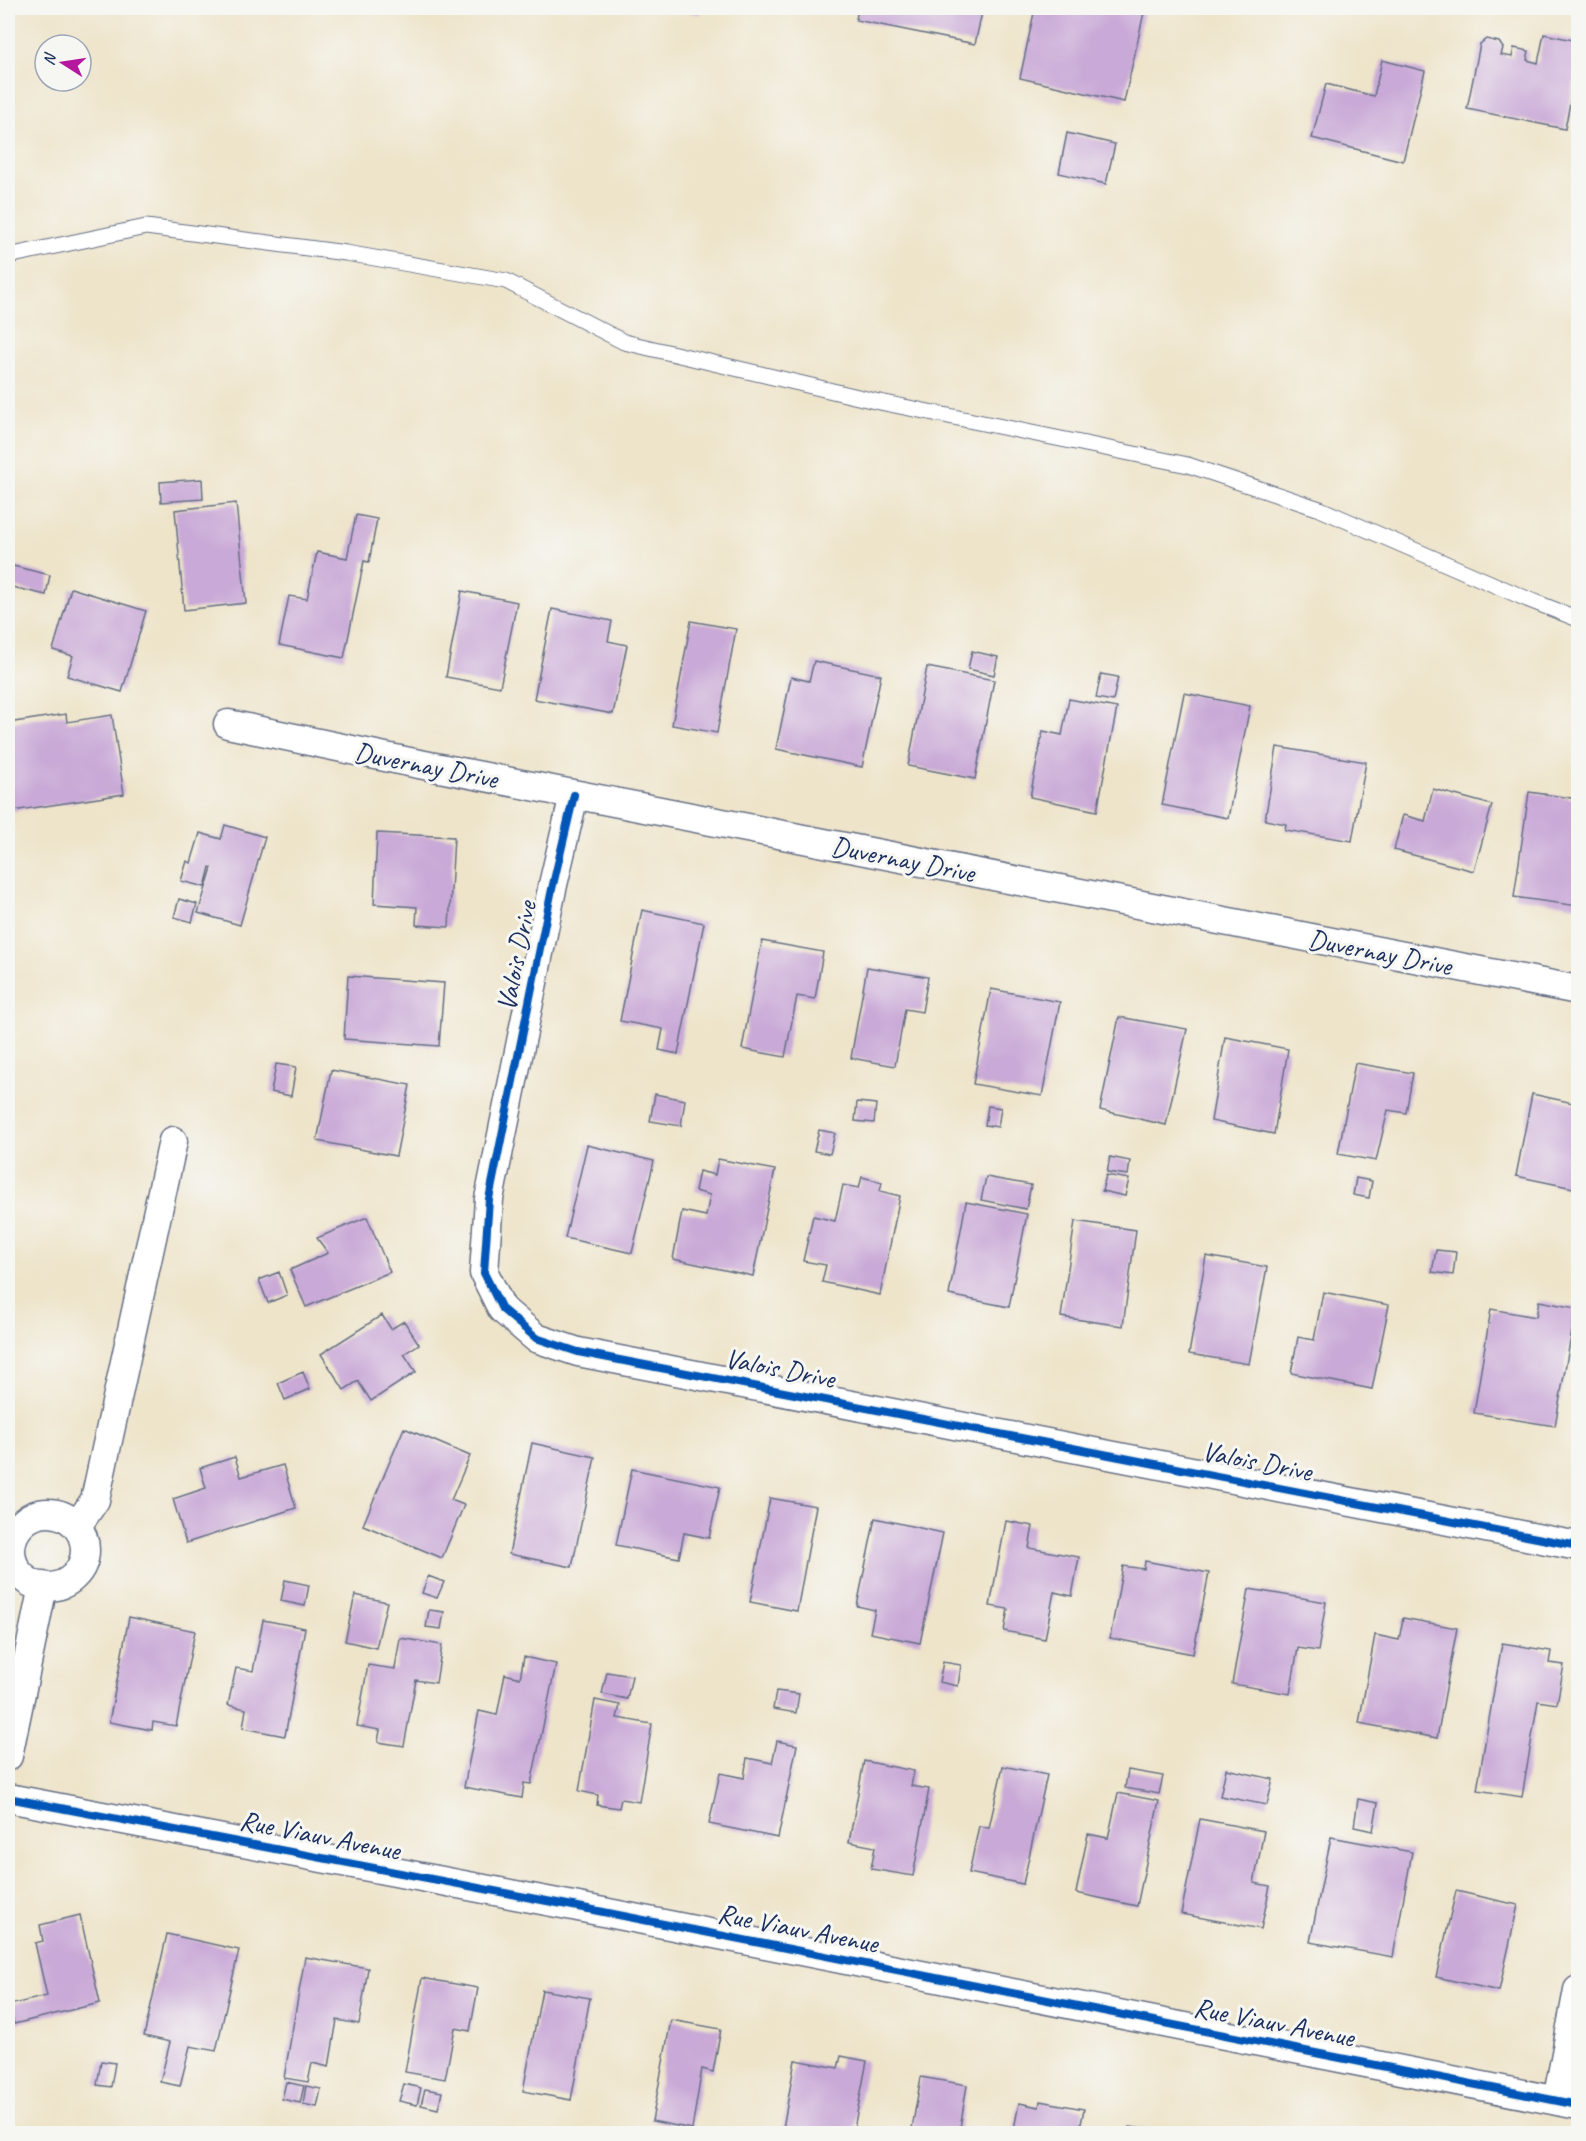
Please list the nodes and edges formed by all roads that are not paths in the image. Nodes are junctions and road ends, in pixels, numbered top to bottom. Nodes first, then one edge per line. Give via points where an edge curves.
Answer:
1 (8, 256) edge
2 (1578, 619) edge
3 (228, 724) dead end
4 (574, 795) junction
5 (1578, 990) edge
6 (173, 1141) dead end
7 (77, 1526) junction
8 (1578, 1546) edge
9 (43, 1586) junction
10 (8, 1756) edge
11 (8, 1798) edge
12 (1578, 1990) edge
13 (1568, 2103) edge

1 - 2 lane via 146,227 346,253 506,280 624,342 875,401 1188,465 1320,509
3 - 4 street, Duvernay Drive
4 - 5 street, Duvernay Drive
4 - 8 street, Valois Drive via 489,1199 484,1273 502,1309 536,1338 578,1352
6 - 7 street via 95,1500
7 - 9 street via 86,1549 77,1573 56,1586
7 - 9 street via 67,1517 43,1513 31,1516 16,1533 12,1556 16,1567 22,1576
9 - 10 street
11 - 13 street, Rue Viauv Avenue
12 - 13 street

